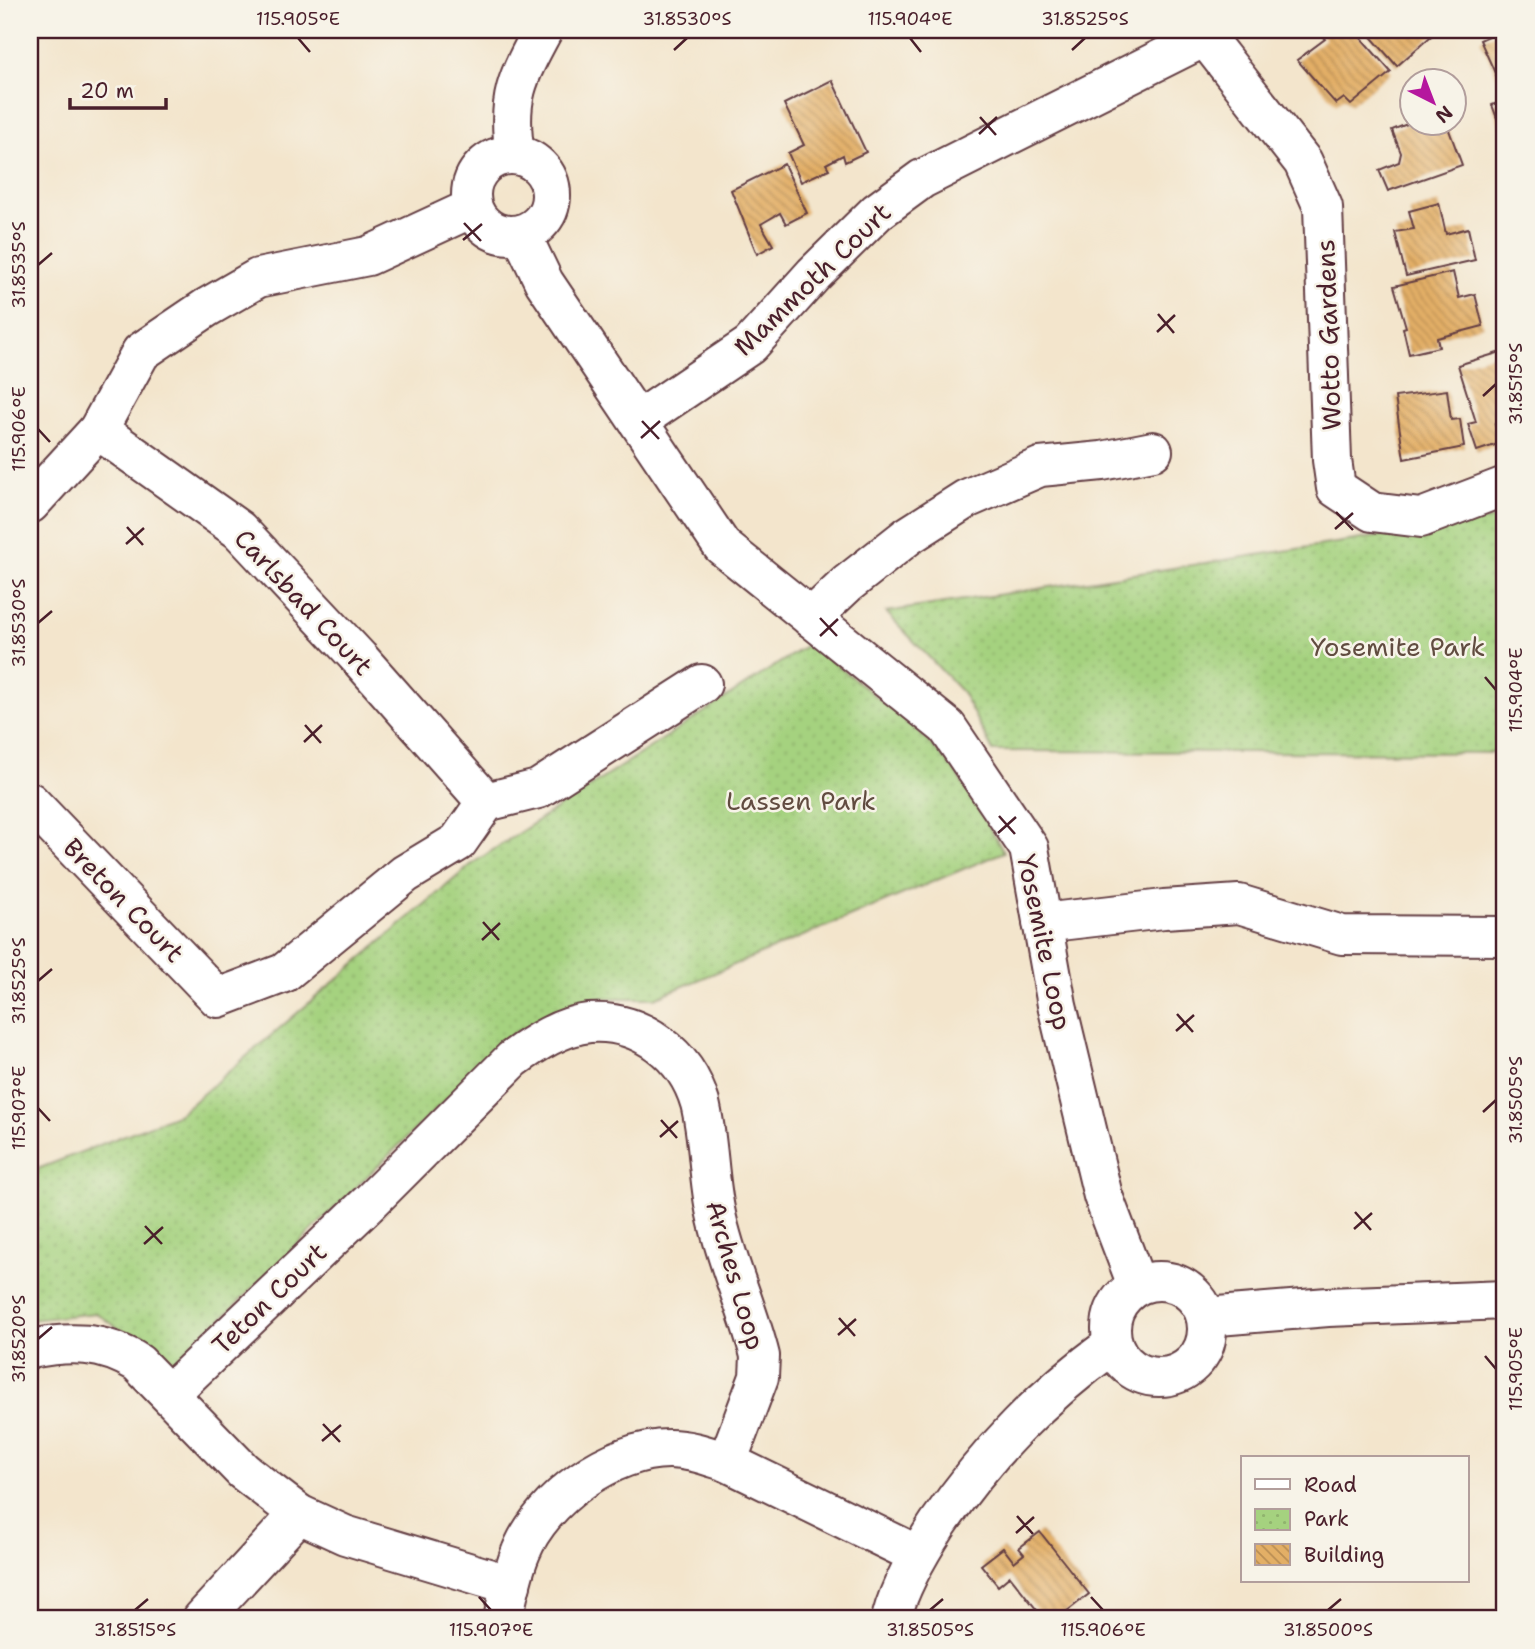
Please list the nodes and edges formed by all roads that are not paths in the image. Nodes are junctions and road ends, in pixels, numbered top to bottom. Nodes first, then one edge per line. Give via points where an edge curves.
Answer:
1 (543, 30) edge
2 (1210, 33) edge
3 (515, 154) junction
4 (472, 208) junction
5 (521, 234) junction
6 (639, 420) junction
7 (98, 429) junction
8 (1153, 451) dead end
9 (1505, 486) edge
10 (30, 504) edge
11 (811, 618) junction
12 (702, 684) dead end
13 (30, 802) edge
14 (486, 802) junction
15 (1042, 922) junction
16 (1505, 936) edge
17 (370, 1202) joint
18 (1137, 1285) junction
19 (1505, 1300) edge
20 (1206, 1317) junction
21 (1112, 1345) junction
22 (30, 1349) edge
23 (169, 1394) junction
24 (727, 1462) junction
25 (299, 1514) junction
26 (918, 1555) junction
27 (507, 1602) edge
28 (202, 1619) edge
29 (891, 1619) edge

1 - 3 street via 518,75 510,119
2 - 6 street, Mammoth Court via 922,179 877,212 750,345
2 - 9 street, Wotto Gardens via 1303,162 1323,207 1336,488 1372,512 1421,518
3 - 4 street via 489,160 478,169 472,182
3 - 5 street via 537,164 550,185 548,210 532,229
4 - 5 street via 486,227 497,233
4 - 7 street via 368,256 258,278 206,307 141,352
5 - 6 street, Yosemite Loop via 544,282
6 - 11 street, Yosemite Loop via 722,546
7 - 10 street
7 - 14 street, Carlsbad Court via 239,530
8 - 11 street via 1041,467 966,499 908,536
11 - 15 street, Yosemite Loop via 947,727 1029,848
12 - 14 street via 538,789
13 - 14 street, Breton Court via 218,998 284,974 405,874 458,842
15 - 16 street via 1239,904 1342,934
15 - 18 street, Yosemite Loop via 1103,1196
17 - 23 street, Teton Court
17 - 24 street, Arches Loop via 513,1059 538,1041 589,1023 673,1037 700,1104 716,1215 761,1356 759,1377
18 - 20 street via 1163,1281 1187,1289
18 - 21 street via 1114,1311
19 - 20 street
20 - 21 street via 1205,1341 1194,1363 1165,1378 1133,1371
21 - 26 street via 1021,1419 968,1479
22 - 23 street via 78,1343 120,1352
23 - 25 street via 243,1471
24 - 26 street
24 - 27 street via 668,1449 603,1468 543,1515 521,1550
25 - 27 street
25 - 28 street
26 - 29 street

